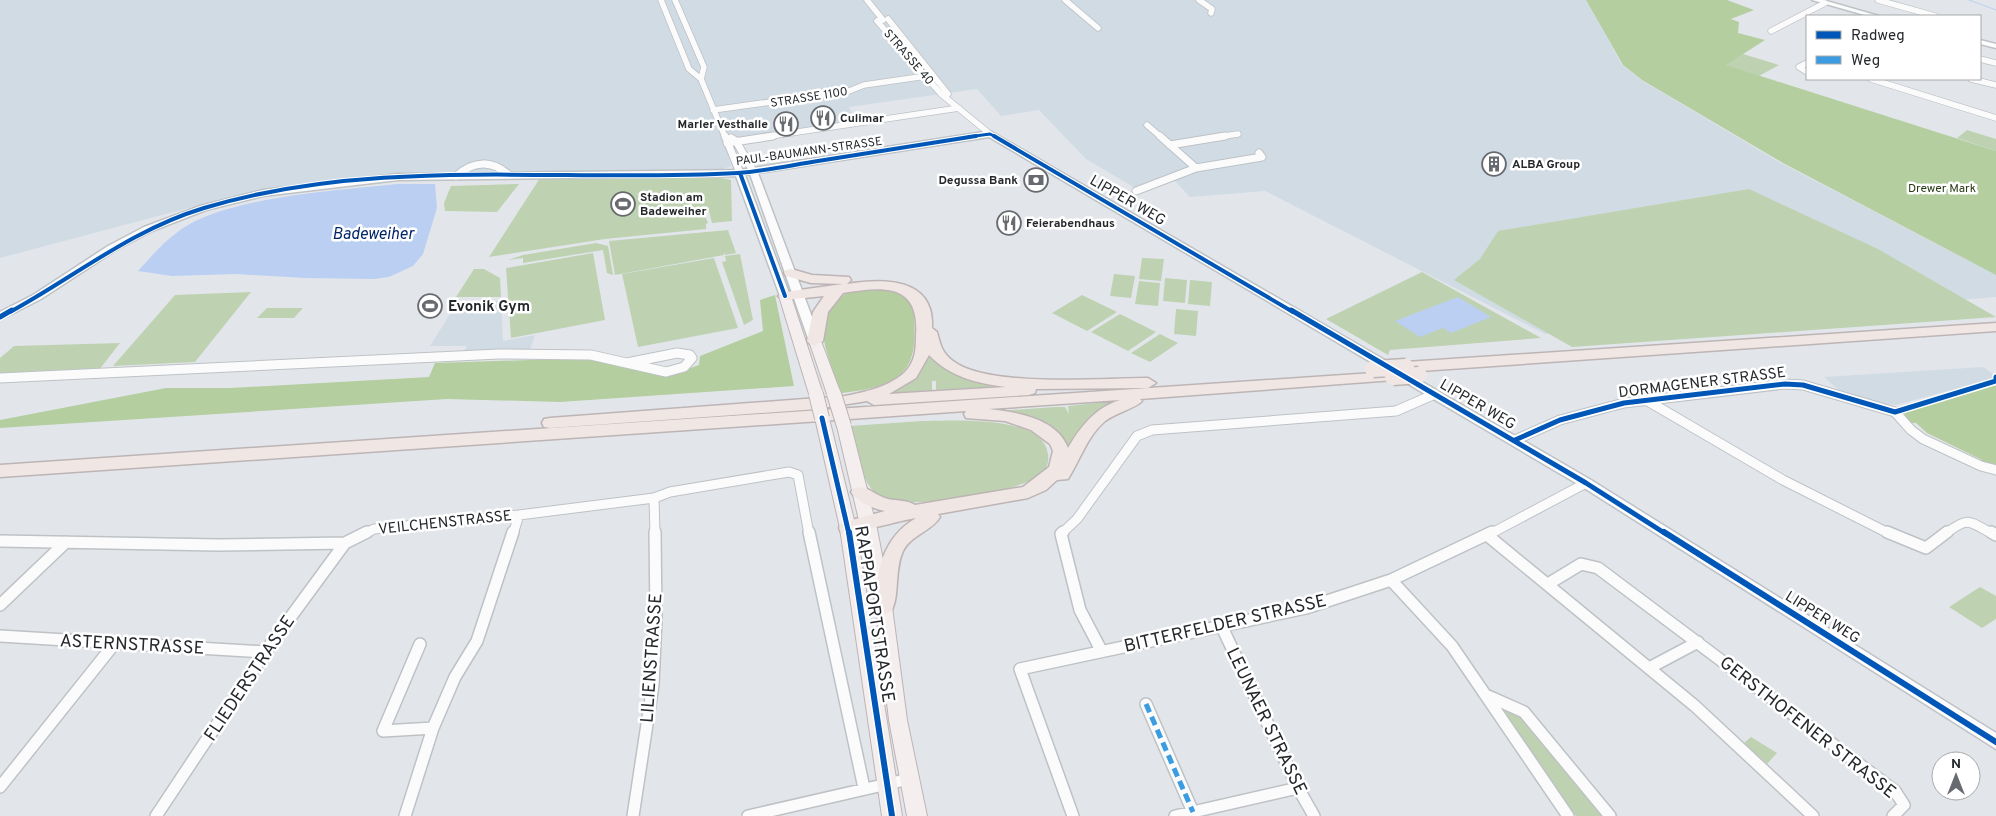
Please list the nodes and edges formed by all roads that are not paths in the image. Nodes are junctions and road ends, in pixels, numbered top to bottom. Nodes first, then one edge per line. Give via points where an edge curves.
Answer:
1 (661, 0) edge
2 (675, 0) edge
3 (867, 0) edge
4 (1065, 0) edge
5 (1199, 0) edge
6 (1815, 0) edge
7 (1878, 0) edge
8 (1825, 3) junction
9 (1211, 13) dead end
10 (1871, 15) edge
11 (1931, 15) edge
12 (883, 20) junction
13 (1098, 28) dead end
14 (1771, 31) dead end
15 (1981, 42) edge
16 (1996, 46) edge
17 (1981, 59) edge
18 (1806, 63) edge
19 (1996, 63) edge
20 (1806, 70) edge
21 (933, 75) junction
22 (924, 77) junction
23 (701, 79) junction
24 (1874, 80) edge
25 (1975, 80) edge
26 (1996, 85) edge
27 (944, 93) junction
28 (958, 108) junction
29 (713, 110) junction
30 (1996, 118) edge
31 (1147, 125) dead end
32 (721, 128) junction
33 (990, 134) junction
34 (1238, 134) dead end
35 (736, 141) junction
36 (727, 143) junction
37 (1170, 146) junction
38 (1259, 153) dead end
39 (1196, 168) junction
40 (753, 171) junction
41 (740, 173) junction
42 (507, 174) junction
43 (456, 176) junction
44 (1136, 191) dead end
45 (791, 273) junction
46 (865, 280) junction
47 (840, 288) junction
48 (793, 294) junction
49 (0, 317) edge
50 (1996, 327) edge
51 (1996, 335) edge
52 (815, 341) junction
53 (628, 363) junction
54 (1373, 369) joint
55 (1413, 371) junction
56 (0, 378) edge
57 (1148, 383) junction
58 (1220, 389) junction
59 (1435, 394) junction
60 (1646, 400) junction
61 (781, 405) junction
62 (848, 420) junction
63 (1515, 440) junction
64 (0, 461) edge
65 (1996, 470) edge
66 (0, 471) edge
67 (1586, 483) junction
68 (860, 492) junction
69 (654, 498) junction
70 (937, 512) junction
71 (519, 515) junction
72 (868, 525) junction
73 (848, 528) junction
74 (1487, 535) junction
75 (1996, 535) edge
76 (0, 541) edge
77 (66, 542) junction
78 (345, 542) junction
79 (1391, 580) junction
80 (1548, 584) junction
81 (0, 605) edge
82 (884, 607) junction
83 (1221, 625) junction
84 (0, 636) edge
85 (1698, 642) junction
86 (115, 643) junction
87 (420, 644) dead end
88 (1101, 650) junction
89 (265, 652) junction
90 (1648, 668) junction
91 (1020, 669) joint
92 (1486, 695) junction
93 (1146, 704) dead end
94 (433, 728) junction
95 (1996, 742) edge
96 (909, 779) junction
97 (887, 784) junction
98 (0, 787) edge
99 (864, 788) junction
100 (1298, 788) junction
101 (1193, 812) junction
102 (156, 816) edge
103 (405, 816) edge
104 (633, 816) edge
105 (748, 816) edge
106 (892, 816) edge
107 (917, 816) edge
108 (1072, 816) edge
109 (1175, 816) edge
110 (1314, 816) edge
111 (1568, 816) edge
112 (1610, 816) edge
113 (1813, 816) edge
114 (1894, 816) edge

1 - 23 street via 689,69
2 - 23 street via 704,67
3 - 12 street, STRASSE 40
4 - 13 street
5 - 9 street via 1211,8
6 - 8 main road
7 - 11 street
8 - 10 main road
8 - 14 street
12 - 21 street
12 - 22 street, STRASSE 40
15 - 16 main road
17 - 19 street
18 - 20 street via 1799,66
21 - 22 street, STRASSE 1100
21 - 27 street
22 - 27 street, STRASSE 40
22 - 29 street, STRASSE 1100 via 864,85 849,92
23 - 29 street
24 - 30 street
25 - 26 street
27 - 28 street
28 - 33 street
28 - 35 street, PAUL-BAUMANN-STRASSE
29 - 32 street
31 - 37 street
32 - 35 street, PAUL-BAUMANN-STRASSE
32 - 36 street, PAUL-BAUMANN-STRASSE
33 - 40 main road, PAUL-BAUMANN-STRASSE
33 - 59 main road, LIPPER WEG
34 - 37 street
35 - 36 street, PAUL-BAUMANN-STRASSE
35 - 40 street, PAUL-BAUMANN-STRASSE
36 - 41 street, PAUL-BAUMANN-STRASSE
37 - 39 street
38 - 39 street via 1262,157
39 - 44 street
40 - 41 main road, PAUL-BAUMANN-STRASSE
40 - 45 main road, RAPPAPORTSTRASSE
41 - 42 main road, PAUL-BAUMANN-STRASSE
41 - 48 main road, RAPPAPORTSTRASSE
42 - 43 main road, PAUL-BAUMANN-STRASSE
42 - 43 street, PAUL-BAUMANN-STRASSE via 481,165 464,168
43 - 49 main road, PAUL-BAUMANN-STRASSE via 398,177 328,184 254,194 203,208 158,224 131,238
45 - 46 highway via 822,280
45 - 48 main road, RAPPAPORTSTRASSE
46 - 48 highway
46 - 57 highway via 901,283 923,294 931,310 930,338 934,351 948,365 977,378 1034,384
47 - 48 highway
47 - 52 highway via 825,300 819,313
47 - 61 highway via 885,284 906,289 917,297 923,305 925,321 924,350 918,365 897,385 868,396
48 - 52 main road, RAPPAPORTSTRASSE
48 - 73 main road, RAPPAPORTSTRASSE, bridge
50 - 55 highway
51 - 55 highway
52 - 62 main road, RAPPAPORTSTRASSE, bridge via 834,394
53 - 53 street via 678,353 692,358 684,367 666,372
53 - 56 street via 591,355 500,354
54 - 55 highway, bridge
54 - 57 highway
55 - 58 highway, bridge via 1388,377
57 - 61 highway
58 - 62 highway
58 - 70 highway via 1145,399 1113,408 1087,429 1062,476 1045,491 1027,500
59 - 63 main road, LIPPER WEG
59 - 88 street, LIPPER WEG via 1396,411 1152,430 1137,436 1077,519 1061,534 1080,610
60 - 63 street, DORMAGENER STRASSE via 1589,410
60 - 65 street, DORMAGENER STRASSE via 1766,384 1803,385 1895,412 1924,439
60 - 75 street, DORMAGENER STRASSE via 1834,508 1889,534 1926,548 1961,522 1968,521
61 - 64 highway
62 - 66 highway
62 - 68 main road, RAPPAPORTSTRASSE
62 - 70 highway via 976,414 1006,416 1037,426 1058,444 1062,457 1059,468 1040,486 1015,495
63 - 67 main road, LIPPER WEG
67 - 74 street, BITTERFELDER STRASSE
67 - 95 main road, LIPPER WEG
68 - 70 highway via 890,507
68 - 72 main road, RAPPAPORTSTRASSE
69 - 71 street, VEILCHENSTRASSE
69 - 99 street, VEILCHENSTRASSE via 670,492 789,472 798,475
69 - 104 street, LILIENSTRASSE via 656,619 653,685
70 - 72 highway
70 - 82 highway via 903,535 893,549 886,565
71 - 78 street, VEILCHENSTRASSE via 374,529
71 - 94 street via 477,641 455,677
72 - 73 highway
72 - 82 main road, RAPPAPORTSTRASSE
73 - 97 main road, RAPPAPORTSTRASSE
74 - 79 street, BITTERFELDER STRASSE
74 - 80 street
76 - 77 street, VEILCHENSTRASSE
77 - 78 street, VEILCHENSTRASSE via 218,545
77 - 81 street
78 - 89 street, FLIEDERSTRASSE
79 - 83 street, BITTERFELDER STRASSE via 1306,608
79 - 92 street via 1452,646
80 - 85 street, GERSTHOFENER STRASSE via 1581,564 1598,568
80 - 90 street
82 - 96 main road, RAPPAPORTSTRASSE
83 - 88 street, BITTERFELDER STRASSE
83 - 100 street, LEUNAER STRASSE
84 - 86 street, ASTERNSTRASSE
85 - 90 street
85 - 114 street, GERSTHOFENER STRASSE via 1895,792 1904,805
86 - 89 street, ASTERNSTRASSE
86 - 98 street
87 - 94 street via 383,731
88 - 91 street, BITTERFELDER STRASSE
89 - 102 street, FLIEDERSTRASSE
90 - 113 street via 1773,775
91 - 108 street
92 - 111 street
92 - 112 street via 1524,712
93 - 101 street
94 - 103 street
96 - 97 street
96 - 107 main road, RAPPAPORTSTRASSE
97 - 99 street
97 - 106 main road, RAPPAPORTSTRASSE
99 - 105 street
100 - 101 street
100 - 110 street, LEUNAER STRASSE
101 - 109 street

